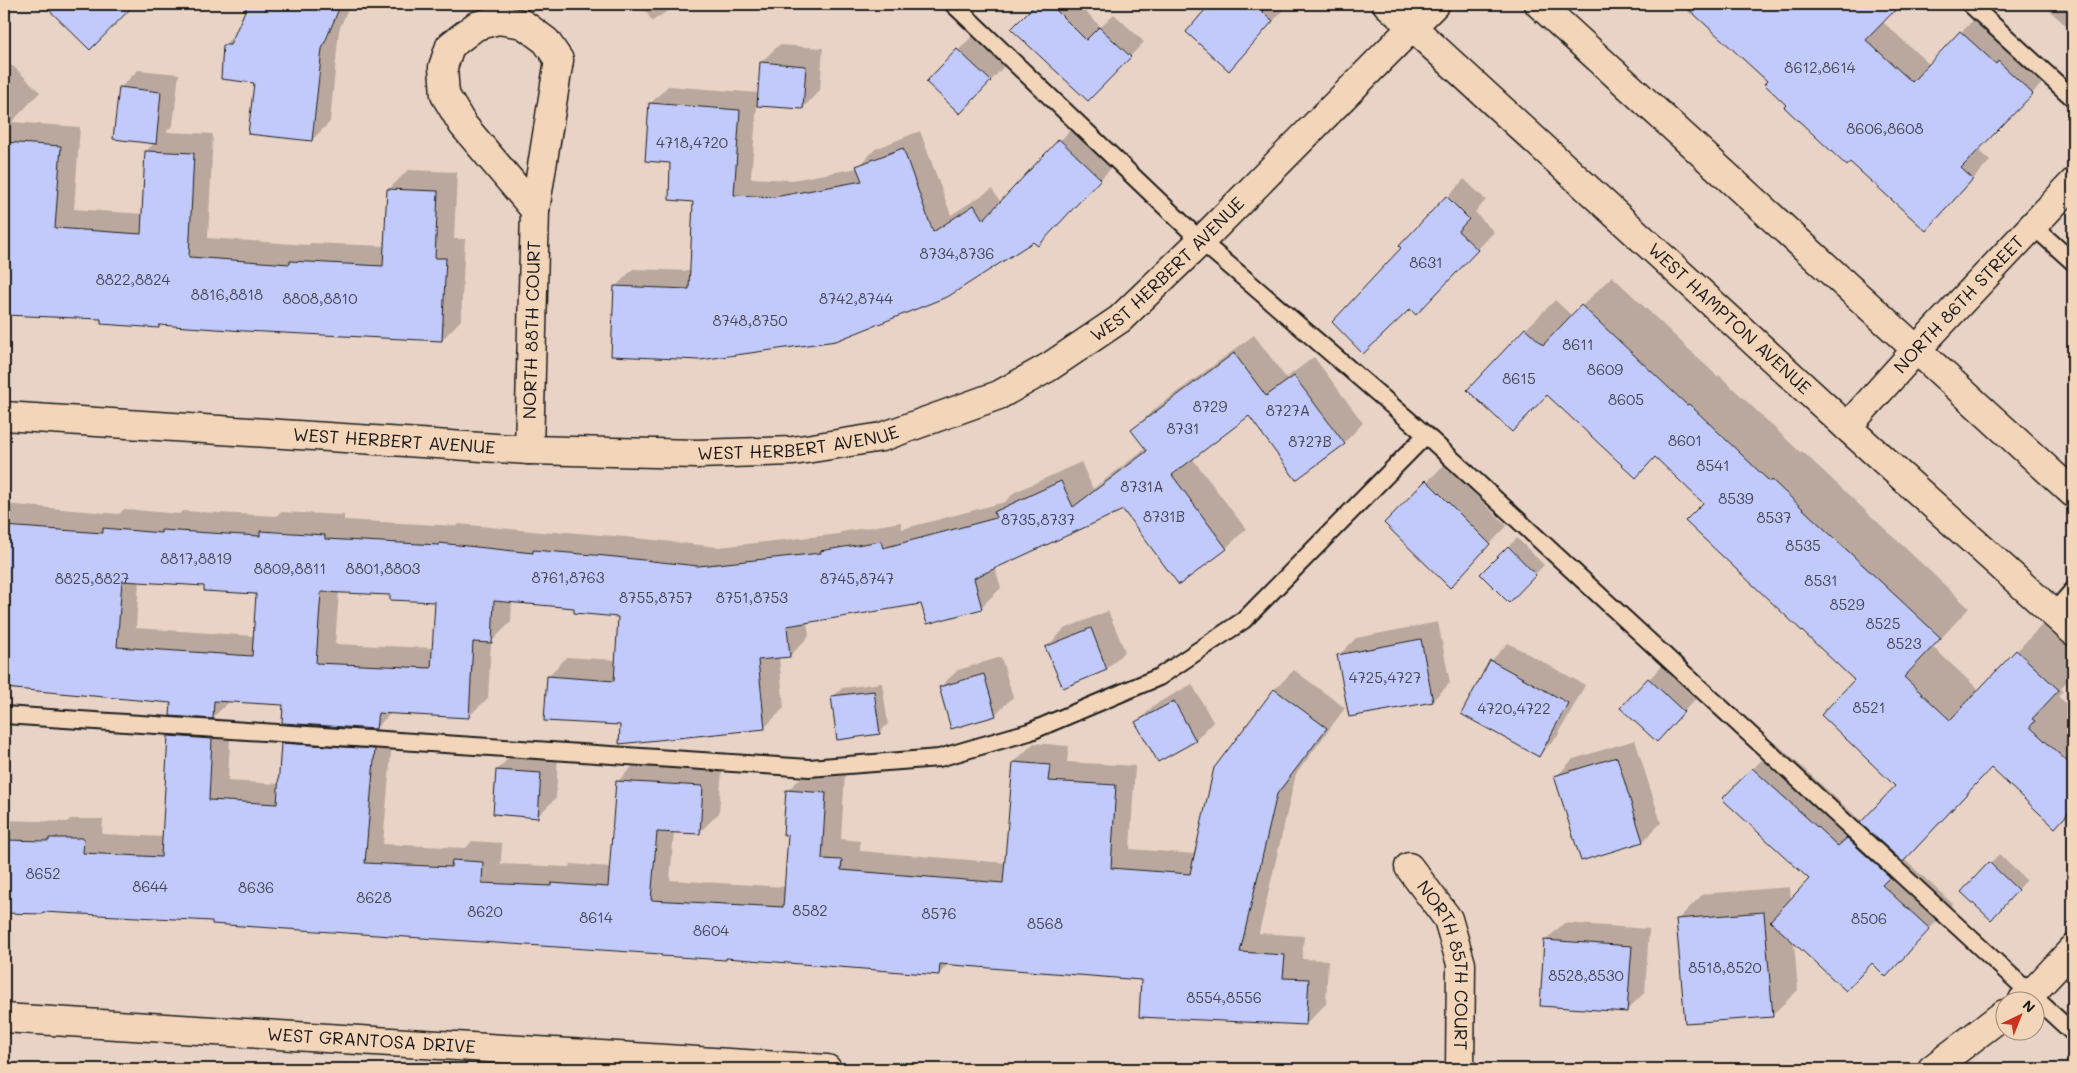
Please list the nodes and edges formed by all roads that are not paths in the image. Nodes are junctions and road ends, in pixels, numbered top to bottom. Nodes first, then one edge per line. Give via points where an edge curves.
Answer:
1 (953, 4) edge
2 (1387, 4) edge
3 (1435, 4) edge
4 (1539, 4) edge
5 (1970, 4) edge
6 (1412, 28) junction
7 (2073, 98) edge
8 (2073, 183) edge
9 (535, 210) junction
10 (2033, 226) junction
11 (1201, 241) junction
12 (2073, 262) edge
13 (1917, 349) junction
14 (4, 416) edge
15 (1847, 426) junction
16 (1426, 435) junction
17 (529, 450) junction
18 (2073, 493) edge
19 (2073, 590) edge
20 (2053, 613) junction
21 (2073, 631) edge
22 (4, 715) edge
23 (1409, 867) dead end
24 (2073, 949) edge
25 (2020, 990) edge
26 (2034, 990) edge
27 (2044, 1010) edge
28 (4, 1018) edge
29 (1994, 1022) edge
30 (2073, 1033) edge
31 (821, 1069) edge
32 (827, 1069) edge
33 (1460, 1069) edge
34 (1932, 1069) edge

1 - 11 lane
2 - 6 street, WEST HAMPTON AVENUE
3 - 6 street, WEST HERBERT AVENUE
4 - 13 street
5 - 7 lane
6 - 11 street, WEST HERBERT AVENUE
6 - 15 street, WEST HAMPTON AVENUE
8 - 10 street, NORTH 86TH STREET
9 - 9 street, NORTH 88TH COURT via 560,60 546,41 523,24 498,20 476,26 450,46 443,67 445,95 463,125
9 - 17 street, NORTH 88TH COURT
10 - 12 lane
10 - 13 street, NORTH 86TH STREET
11 - 16 lane
11 - 17 street, WEST HERBERT AVENUE via 1120,319 1049,367 999,395 882,437 793,451 697,454
13 - 15 street, NORTH 86TH STREET
13 - 18 street
14 - 17 street, WEST HERBERT AVENUE
15 - 20 street, WEST HAMPTON AVENUE
16 - 22 lane via 1244,620 1159,677 1029,732 939,758 809,768
16 - 25 lane
19 - 20 lane
20 - 21 street, WEST HAMPTON AVENUE
23 - 33 street, NORTH 85TH COURT via 1448,919 1461,964
24 - 26 street
27 - 30 lane
28 - 31 street, WEST GRANTOSA DRIVE
29 - 34 street
31 - 32 street, WEST GRANTOSA DRIVE

